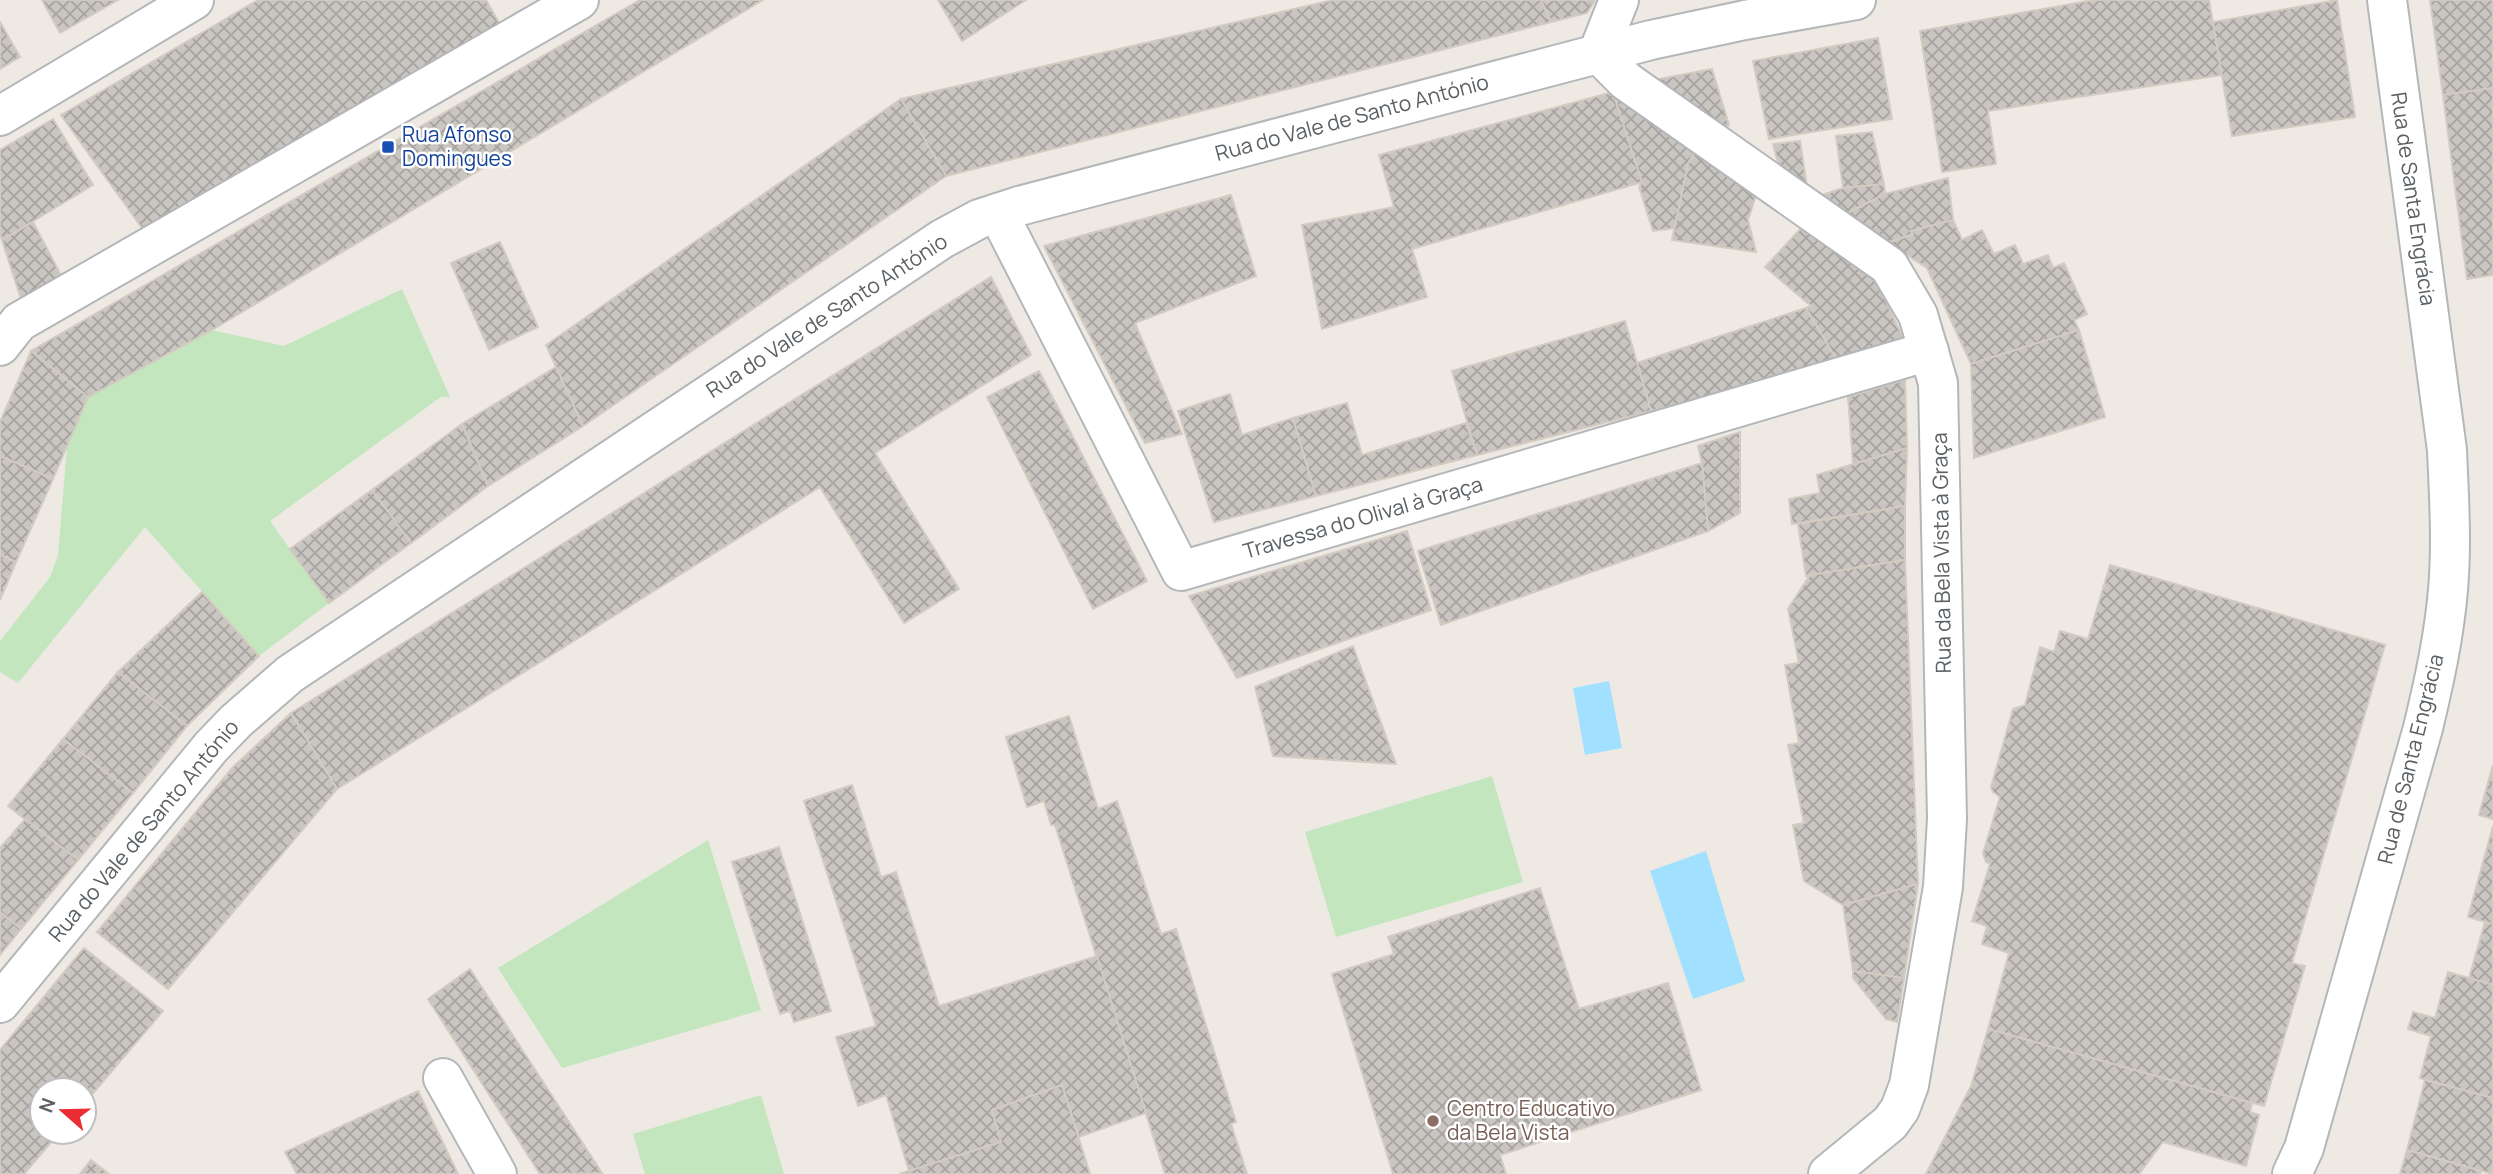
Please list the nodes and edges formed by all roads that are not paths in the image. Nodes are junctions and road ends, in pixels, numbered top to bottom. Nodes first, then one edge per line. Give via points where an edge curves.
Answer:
1 (194, 0) edge
2 (579, 0) edge
3 (1619, 0) edge
4 (1856, 0) edge
5 (2387, 0) edge
6 (524, 14) edge
7 (1598, 53) junction
8 (0, 116) edge
9 (998, 213) junction
10 (0, 346) edge
11 (1929, 351) junction
12 (0, 1003) edge
13 (443, 1079) dead end
14 (497, 1174) edge
15 (1828, 1174) edge
16 (2292, 1174) edge

1 - 8 street
2 - 6 street
3 - 7 street
4 - 7 street, Rua do Vale de Santo António
5 - 16 street, Rua de Santa Engrácia via 2447,450 2448,590 2439,659 2423,727
6 - 10 street via 19,322
7 - 9 street, Rua do Vale de Santo António
7 - 11 street, Rua da Bela Vista à Graça via 1626,81 1889,266 1918,315
9 - 11 street, Travessa do Olival à Graça via 1181,571
9 - 12 street, Rua do Vale de Santo António via 943,239 290,674 211,747
11 - 15 street, Rua da Bela Vista à Graça via 1938,383 1939,410 1947,819 1943,887 1909,1085 1900,1110
13 - 14 street

